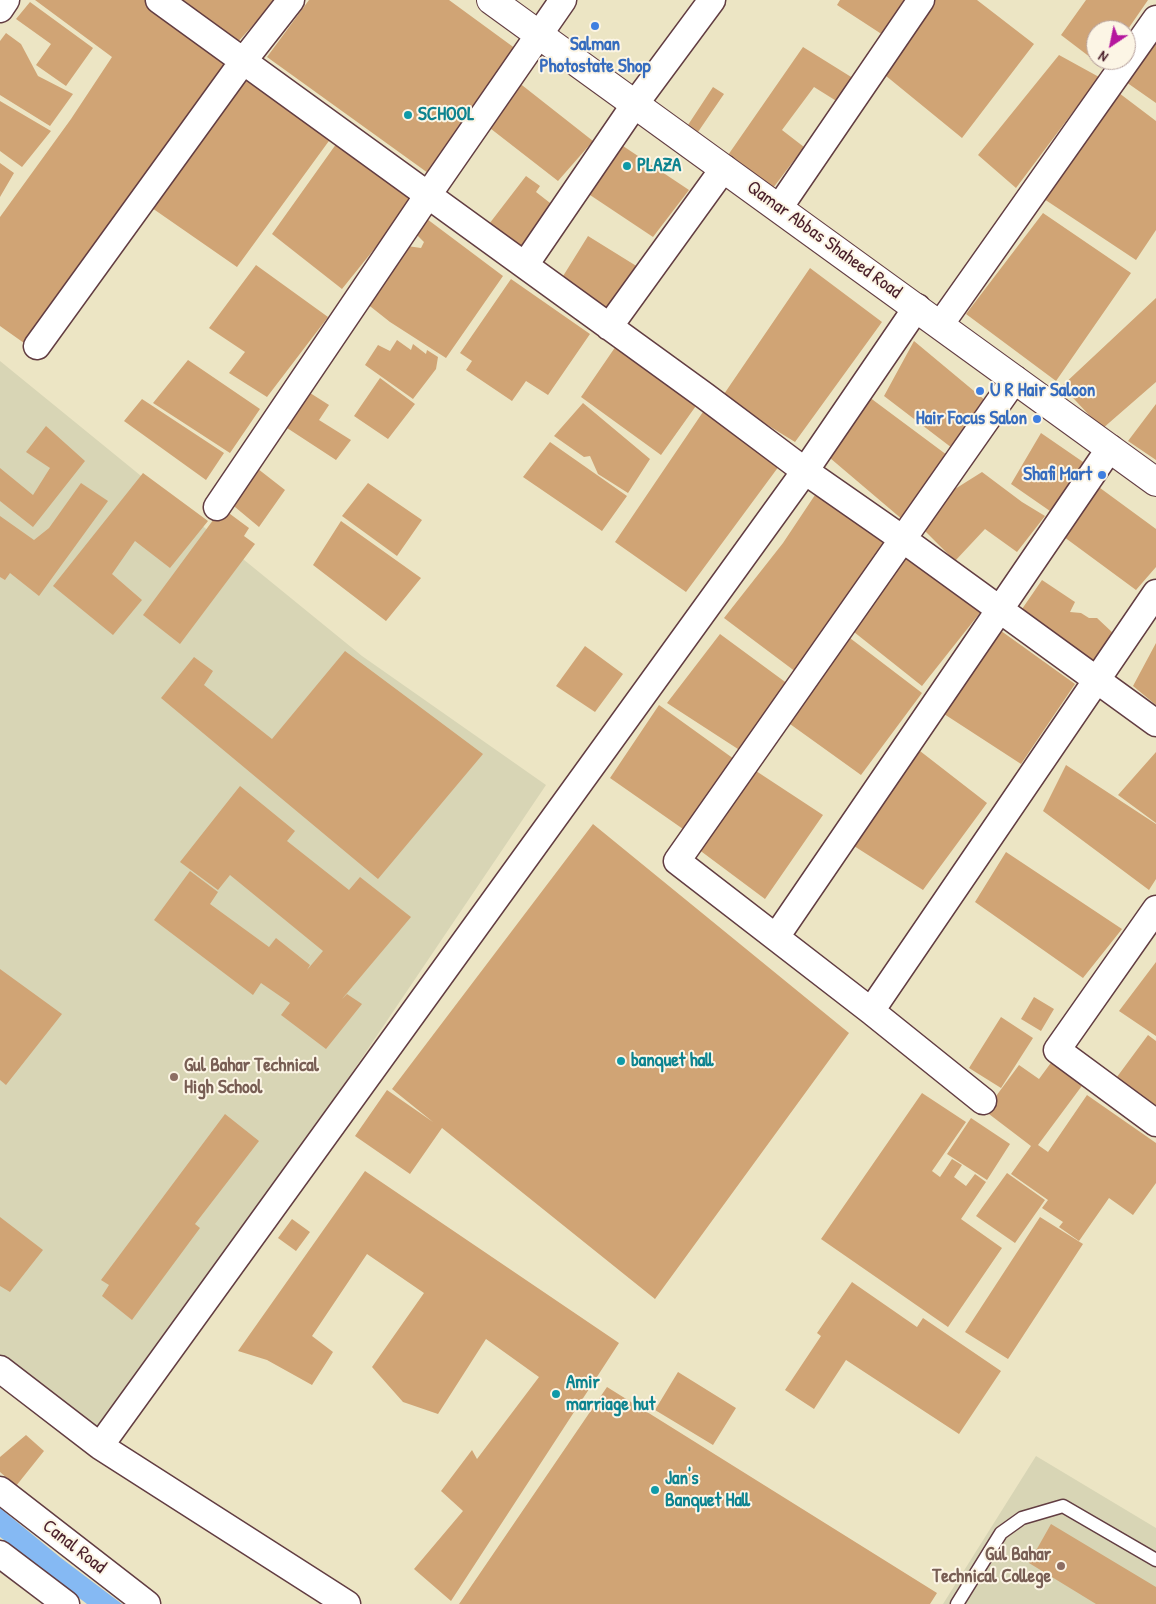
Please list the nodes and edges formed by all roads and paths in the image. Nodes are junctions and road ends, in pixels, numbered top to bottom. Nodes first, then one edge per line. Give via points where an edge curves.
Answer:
1 (6, 0) edge
2 (160, 0) edge
3 (291, 0) edge
4 (491, 0) edge
5 (563, 0) edge
6 (712, 0) edge
7 (921, 0) edge
8 (0, 9) edge
9 (1156, 19) edge
10 (538, 34) junction
11 (244, 60) junction
12 (634, 104) junction
13 (724, 168) junction
14 (428, 195) junction
15 (779, 208) junction
16 (525, 265) junction
17 (917, 307) junction
18 (940, 325) junction
19 (609, 326) junction
20 (37, 346) dead end
21 (1015, 379) junction
22 (1110, 448) junction
23 (805, 471) junction
24 (1156, 482) edge
25 (216, 507) dead end
26 (904, 540) junction
27 (1156, 593) edge
28 (999, 610) junction
29 (1096, 680) junction
30 (1156, 723) edge
31 (1156, 908) edge
32 (776, 937) junction
33 (871, 1011) junction
34 (984, 1101) dead end
35 (1156, 1123) edge
36 (0, 1369) edge
37 (100, 1446) junction
38 (0, 1490) edge
39 (0, 1554) edge
40 (1156, 1560) edge
41 (66, 1604) edge
42 (147, 1604) edge
43 (347, 1604) edge
44 (957, 1604) edge

1 - 8 street
2 - 11 street
3 - 11 street
4 - 10 street, Qamar Abbas Shaheed Road
5 - 10 street
6 - 12 street
7 - 15 street
9 - 18 street
10 - 12 street, Qamar Abbas Shaheed Road
10 - 14 street
11 - 14 street
11 - 20 street
12 - 13 street, Qamar Abbas Shaheed Road
12 - 16 street
13 - 15 street, Qamar Abbas Shaheed Road
13 - 19 street
14 - 16 street
14 - 25 street
15 - 17 street, Qamar Abbas Shaheed Road
16 - 19 street
17 - 18 street, Qamar Abbas Shaheed Road
17 - 23 street
18 - 21 street, Qamar Abbas Shaheed Road
19 - 23 street
21 - 22 street, Qamar Abbas Shaheed Road
21 - 26 street
22 - 24 street, Qamar Abbas Shaheed Road
22 - 28 street
23 - 26 street
23 - 37 street
26 - 28 street
26 - 32 street via 677,861
27 - 29 street
28 - 29 street
28 - 32 street
29 - 30 street
29 - 33 street
31 - 35 street via 1057,1050
32 - 33 street
33 - 34 street
36 - 37 street
37 - 43 street
38 - 42 street, Canal Road
39 - 41 street
40 - 44 lane via 1063,1506 1022,1518 1001,1533

